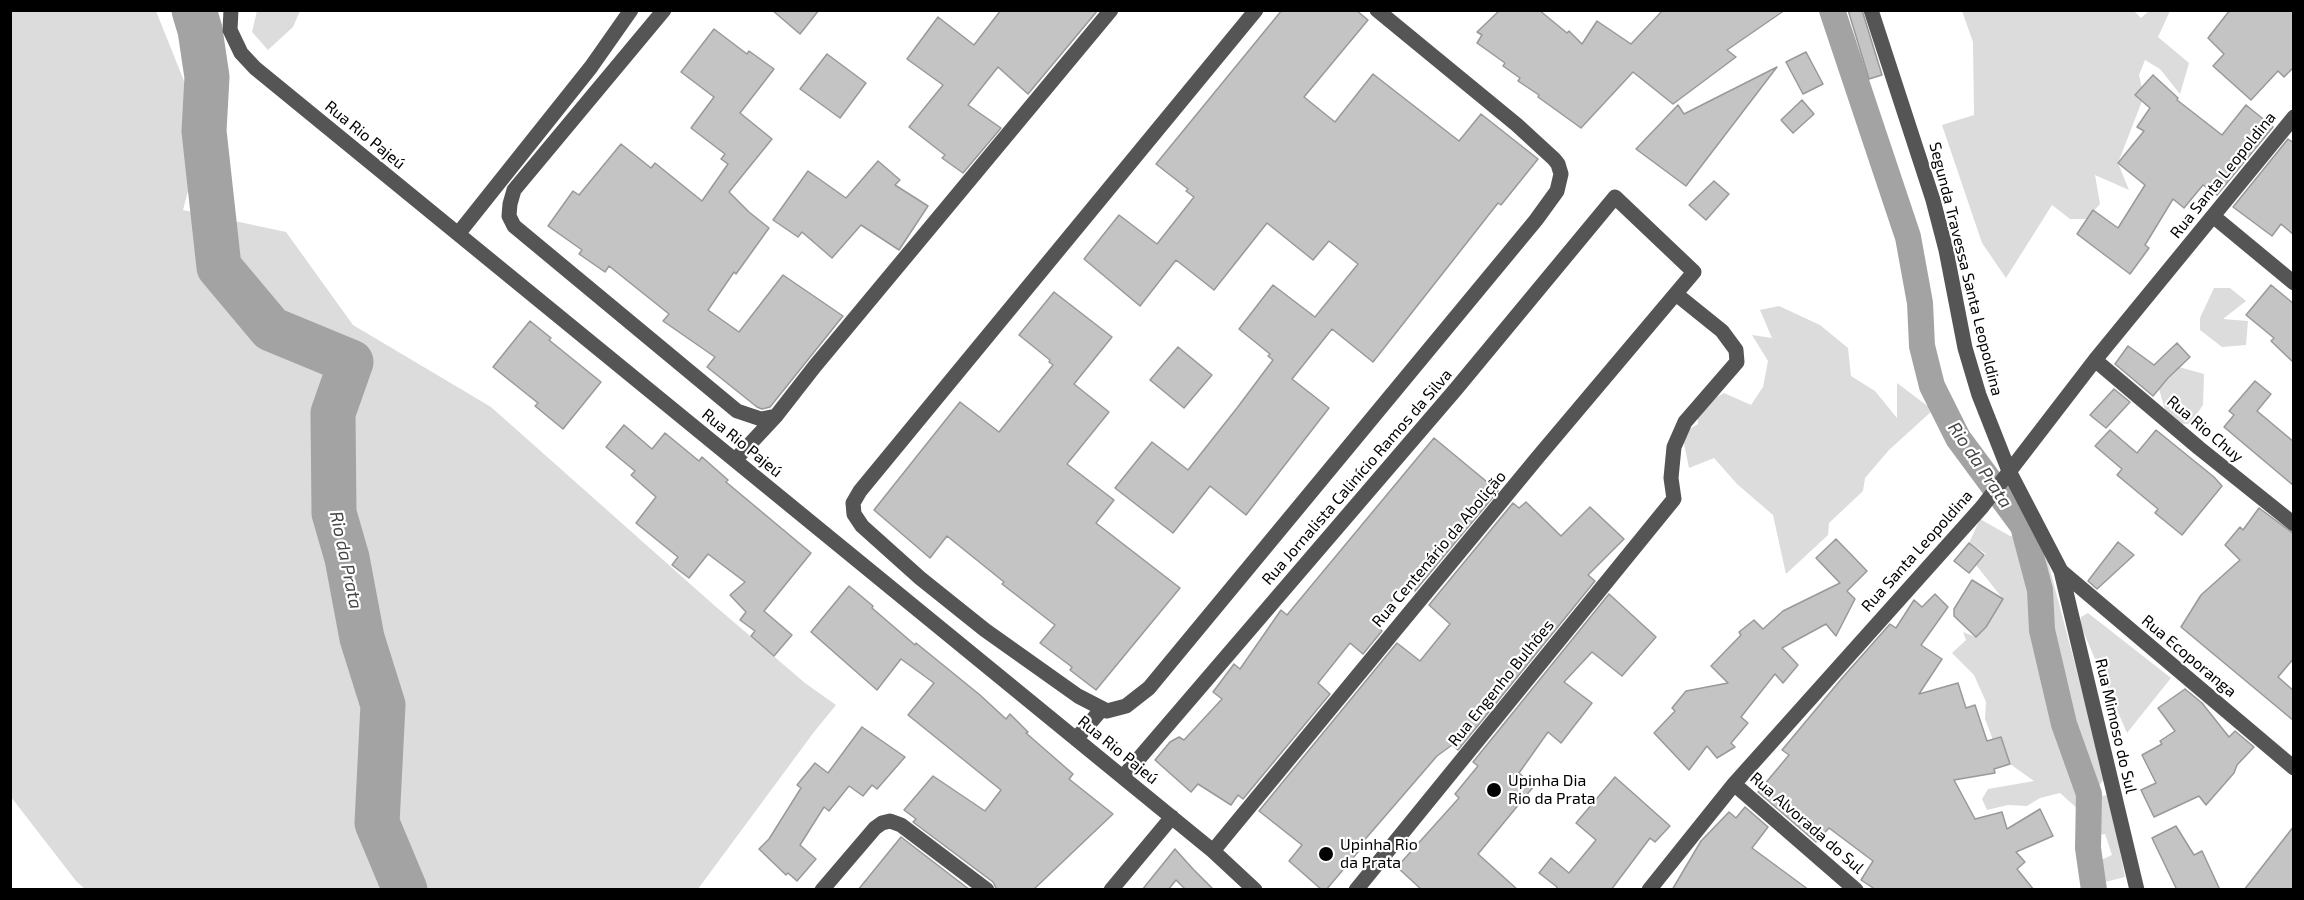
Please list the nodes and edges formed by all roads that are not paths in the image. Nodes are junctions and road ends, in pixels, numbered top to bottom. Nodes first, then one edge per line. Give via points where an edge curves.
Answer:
1 (231, 10) edge
2 (631, 10) edge
3 (664, 10) edge
4 (1111, 10) edge
5 (1256, 10) edge
6 (1377, 10) edge
7 (1871, 10) edge
8 (2294, 117) edge
9 (1616, 196) joint
10 (2213, 216) junction
11 (458, 234) junction
12 (2294, 283) edge
13 (1676, 294) junction
14 (2095, 360) junction
15 (776, 416) junction
16 (735, 460) junction
17 (2006, 475) junction
18 (2294, 524) edge
19 (2061, 571) junction
20 (1101, 710) junction
21 (1076, 739) junction
22 (2294, 768) edge
23 (1124, 777) junction
24 (1734, 783) junction
25 (1172, 817) junction
26 (1213, 851) junction
27 (822, 890) edge
28 (987, 890) edge
29 (1111, 890) edge
30 (1255, 890) edge
31 (1356, 890) edge
32 (1649, 890) edge
33 (1856, 890) edge
34 (2137, 890) edge

1 - 11 street, Rua Rio Pajeú via 230,30 247,62
2 - 11 street via 591,67
3 - 15 street via 514,190 510,216 514,226 737,411 761,419
4 - 15 street
5 - 20 street via 853,503 854,514 862,526 920,578 985,630
6 - 20 street via 1554,159 1561,174 1557,190 1529,230 1149,688 1126,706
7 - 17 street, Segunda Travessa Santa Leopoldina via 1914,138 1946,250 1971,371
8 - 10 street, Rua Santa Leopoldina
9 - 13 street, Rua Centenário da Abolição via 1694,272
9 - 23 street, Rua Jornalista Calinício Ramos da Silva
10 - 12 street
10 - 14 street, Rua Santa Leopoldina
11 - 16 street, Rua Rio Pajeú
13 - 26 street, Rua Centenário da Abolição
13 - 31 street, Rua Engenho Bulhões via 1722,331 1736,350 1737,362 1681,431 1674,447 1674,499
14 - 17 street, Rua Santa Leopoldina
14 - 18 street, Rua Rio Chuy
15 - 16 street
16 - 21 street, Rua Rio Pajeú
17 - 19 street, Segunda Travessa Santa Leopoldina
17 - 24 street, Rua Santa Leopoldina via 1985,504
19 - 22 street, Rua Ecoporanga
19 - 34 street, Rua Mimoso do Sul
20 - 21 street
21 - 23 street, Rua Rio Pajeú
23 - 25 street, Rua Rio Pajeú
24 - 32 street, Rua Santa Leopoldina
24 - 33 street, Rua Alvorada do Sul
25 - 26 street, Rua Rio Pajeú
25 - 29 street
26 - 30 street, Rua Rio Pajeú
27 - 28 street via 875,828 890,822 901,825

